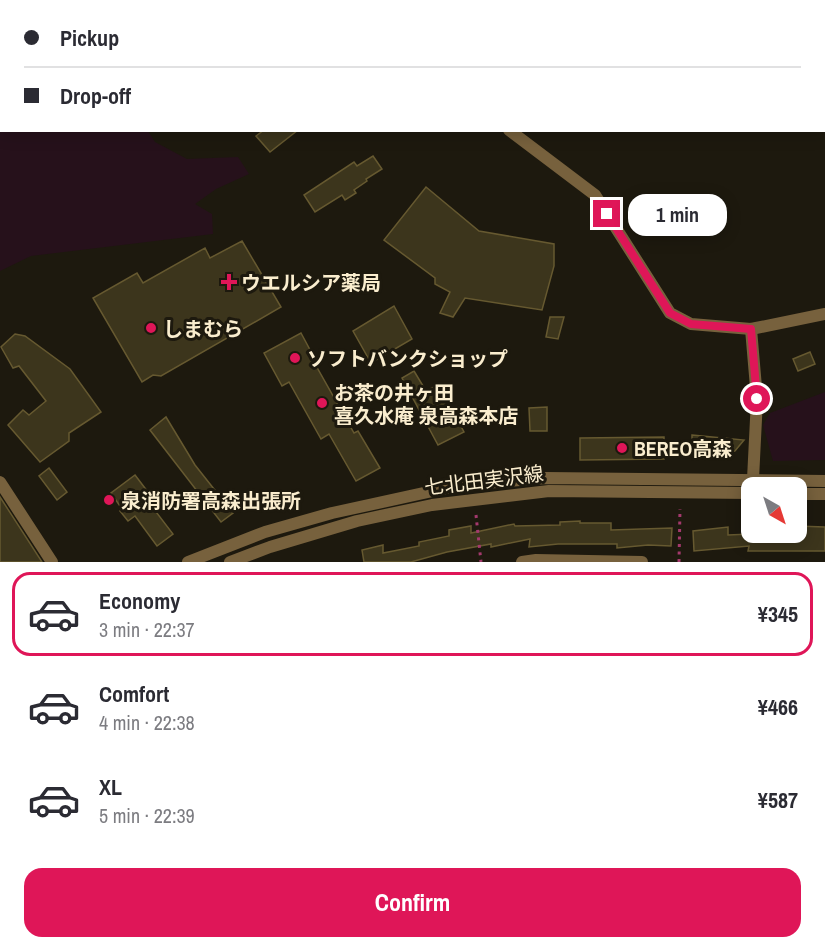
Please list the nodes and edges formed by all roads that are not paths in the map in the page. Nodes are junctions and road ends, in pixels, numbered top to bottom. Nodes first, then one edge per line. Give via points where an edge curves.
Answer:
1 (512, 132) edge
2 (825, 314) edge
3 (751, 329) junction
4 (753, 477) edge
5 (741, 479) edge
6 (807, 480) edge
7 (825, 481) edge
8 (0, 482) edge
9 (741, 493) edge
10 (807, 494) edge
11 (825, 494) edge
12 (52, 562) edge
13 (188, 562) edge
14 (230, 562) edge
15 (522, 562) edge
16 (642, 562) edge

1 - 3 street via 595,195 670,313 691,324
2 - 3 street
3 - 4 street via 757,399
5 - 13 street via 546,478 460,485 332,513 265,532
6 - 7 street
8 - 12 street
9 - 14 street, 七北田実沢線 via 549,491 432,505 357,521
10 - 11 street
15 - 16 street

